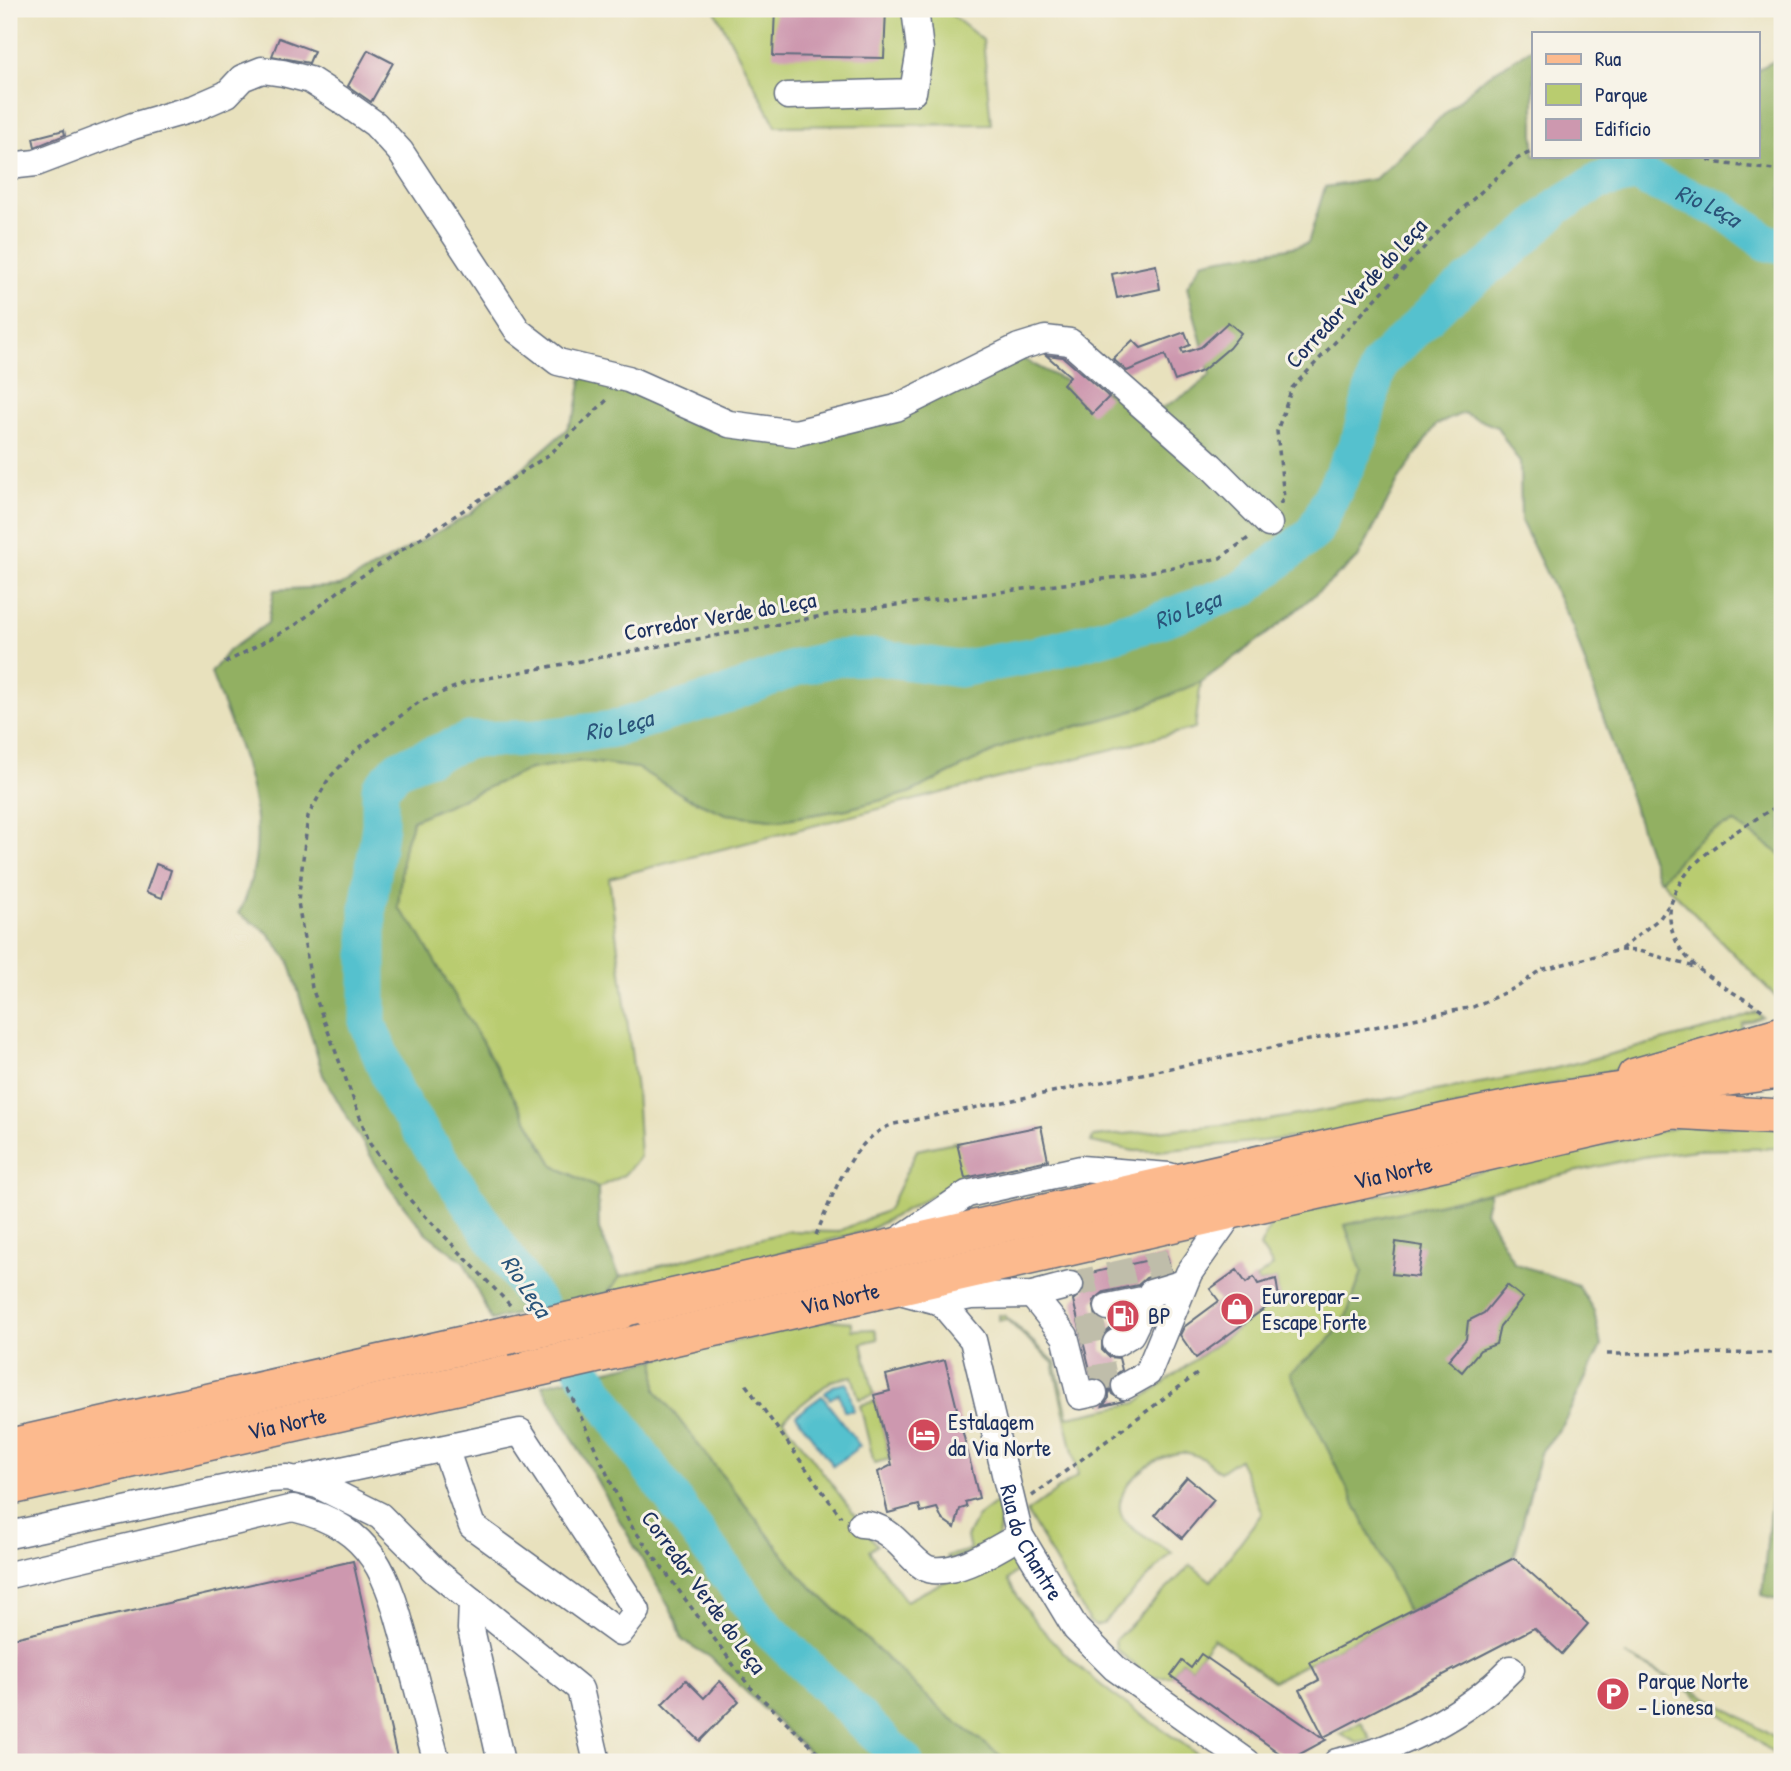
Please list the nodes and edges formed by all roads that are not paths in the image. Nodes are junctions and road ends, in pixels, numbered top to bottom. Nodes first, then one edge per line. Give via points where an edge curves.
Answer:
1 (915, 9) edge
2 (788, 96) dead end
3 (9, 166) edge
4 (1269, 524) road end
5 (1777, 1025) edge
6 (1782, 1069) edge
7 (1782, 1084) edge
8 (1547, 1102) junction
9 (1673, 1111) junction
10 (1782, 1117) edge
11 (1234, 1209) junction
12 (1183, 1270) junction
13 (887, 1288) junction
14 (990, 1297) junction
15 (941, 1302) junction
16 (1112, 1325) tunnel mouth
17 (972, 1340) junction
18 (1124, 1379) tunnel mouth
19 (1087, 1385) dead end
20 (9, 1448) edge
21 (445, 1448) junction
22 (295, 1480) junction
23 (9, 1486) edge
24 (861, 1524) road end
25 (9, 1535) edge
26 (1020, 1536) junction
27 (9, 1575) edge
28 (472, 1601) junction
29 (1511, 1669) dead end
30 (437, 1762) edge
31 (501, 1762) edge
32 (597, 1762) edge
33 (1247, 1762) edge
34 (1337, 1762) edge

1 - 2 street via 920,50 912,92
3 - 4 street via 36,163 195,108 227,94 242,78 262,70 310,80 375,124 400,151 517,331 558,362 628,379 729,424 795,433 895,408 1019,347 1045,339 1070,342 1211,466
5 - 8 main road
6 - 8 highway, Via Norte
7 - 9 highway, Via Norte
8 - 20 highway, Via Norte, bridge via 620,1310 510,1323
9 - 10 main road
9 - 11 highway, Via Norte
11 - 12 street
11 - 13 highway, Via Norte
12 - 16 street via 1156,1290 1143,1308
12 - 18 street via 1151,1367
13 - 15 street
13 - 23 highway, Via Norte, bridge
14 - 15 street
14 - 17 street via 975,1322
14 - 19 street via 1065,1319
15 - 17 street, Rua do Chantre
17 - 26 street, Rua do Chantre
21 - 21 street via 520,1432 636,1611 620,1633 472,1526
21 - 22 street
22 - 25 street via 269,1479
22 - 28 street via 318,1485 380,1516
24 - 26 street via 891,1535 931,1570 974,1560
26 - 33 street, Rua do Chantre via 1076,1629 1115,1668
27 - 30 street via 293,1508 319,1514 361,1541 387,1580
28 - 31 street via 471,1629
28 - 32 street via 580,1689
29 - 34 street via 1492,1689 1443,1720 1380,1750

